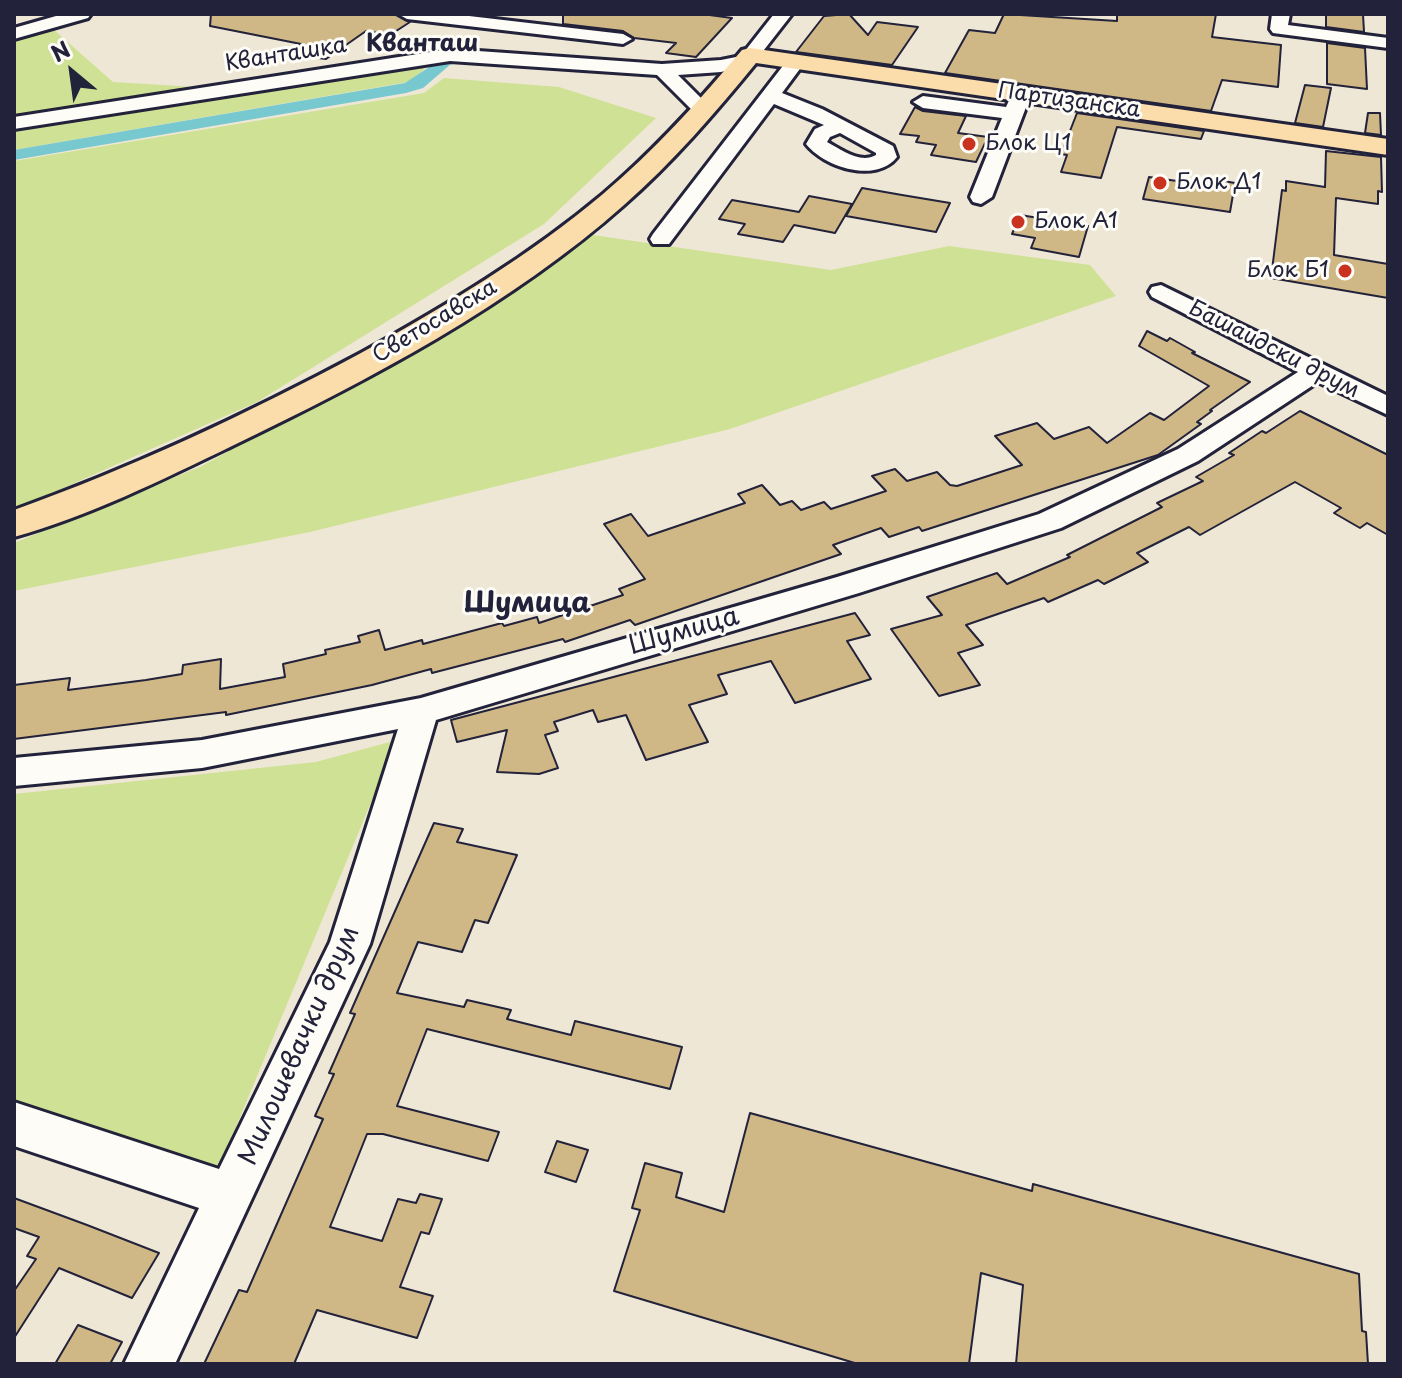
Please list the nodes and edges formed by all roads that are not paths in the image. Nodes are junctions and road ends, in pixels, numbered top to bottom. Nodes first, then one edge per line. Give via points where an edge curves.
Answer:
1 (82, 14) edge
2 (407, 14) edge
3 (783, 14) edge
4 (448, 20) junction
5 (489, 20) edge
6 (1280, 22) edge
7 (14, 34) edge
8 (623, 39) dead end
9 (1388, 43) edge
10 (455, 47) junction
11 (748, 57) junction
12 (796, 62) junction
13 (662, 70) junction
14 (770, 96) junction
15 (923, 102) dead end
16 (1017, 104) junction
17 (703, 110) junction
18 (14, 123) edge
19 (841, 126) dead end
20 (1388, 147) edge
21 (981, 197) dead end
22 (661, 239) dead end
23 (1161, 292) dead end
24 (1315, 372) junction
25 (1388, 407) edge
26 (14, 524) edge
27 (421, 711) junction
28 (14, 772) edge
29 (14, 1124) edge
30 (231, 1196) junction
31 (149, 1364) edge

1 - 7 street
2 - 4 street
3 - 11 street, Светосавска
4 - 5 street
4 - 10 street
5 - 8 street
5 - 10 street
6 - 9 street
10 - 13 street, Кванташка
10 - 18 street, Кванташка
11 - 12 main road, Партизанска
11 - 13 street, Кванташка via 721,66
11 - 17 main road, Светосавска
12 - 14 street
12 - 16 main road, Партизанска
13 - 17 street
14 - 19 street
14 - 22 street
15 - 16 street
16 - 20 main road, Партизанска
16 - 21 street
17 - 26 main road, Светосавска via 585,222 439,322 215,443
23 - 24 street, Башаидски друм
24 - 25 street, Башаидски друм
24 - 27 street, Шумица via 1188,455 1050,521
27 - 28 street, Шумица via 202,754
27 - 30 street, Милошевачки друм via 350,944
29 - 30 street, Милошевачки друм
30 - 31 street, Милошевачки друм

